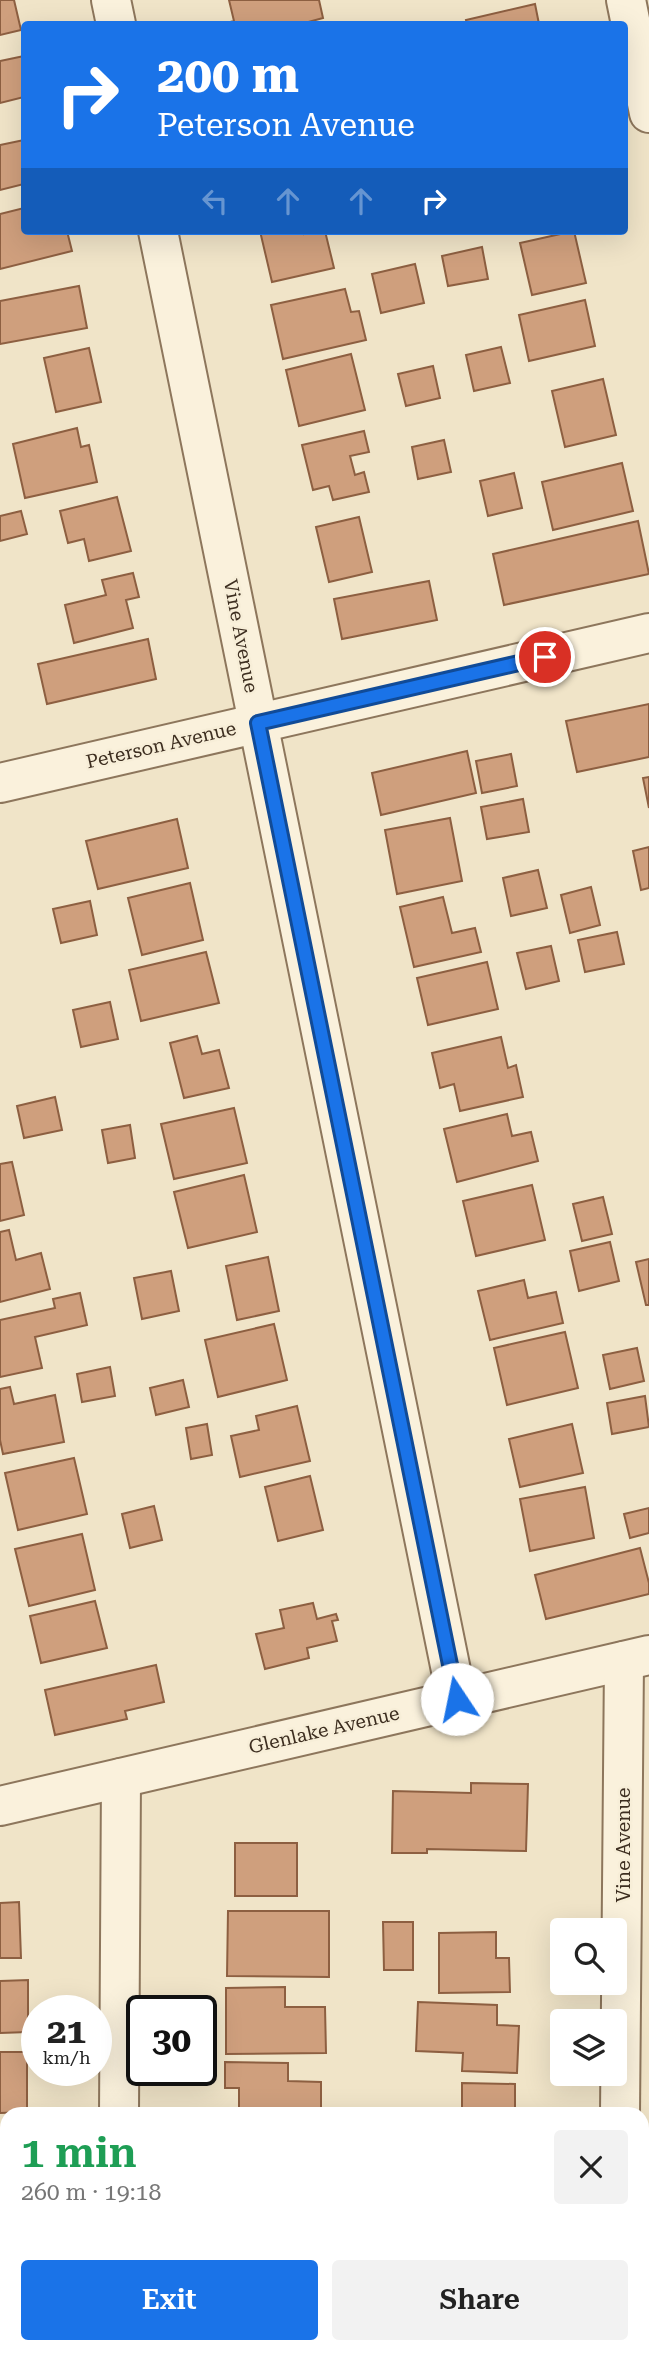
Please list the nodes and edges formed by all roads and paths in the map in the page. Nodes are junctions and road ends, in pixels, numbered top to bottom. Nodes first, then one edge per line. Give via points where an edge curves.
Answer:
1 (111, 0) edge
2 (626, 0) edge
3 (116, 21) edge
4 (649, 113) edge
5 (159, 235) edge
6 (649, 633) edge
7 (258, 723) junction
8 (0, 783) edge
9 (637, 1658) edge
10 (457, 1699) junction
11 (121, 1778) junction
12 (0, 1806) edge
13 (119, 2107) edge
14 (620, 2107) edge

1 - 3 street
2 - 4 street
5 - 7 street, Vine Avenue
6 - 7 street, Peterson Avenue
7 - 8 street, Peterson Avenue
7 - 10 street, Vine Avenue
9 - 10 street, Glenlake Avenue
9 - 14 street, Vine Avenue
10 - 11 street, Glenlake Avenue
11 - 12 street, Glenlake Avenue
11 - 13 street

